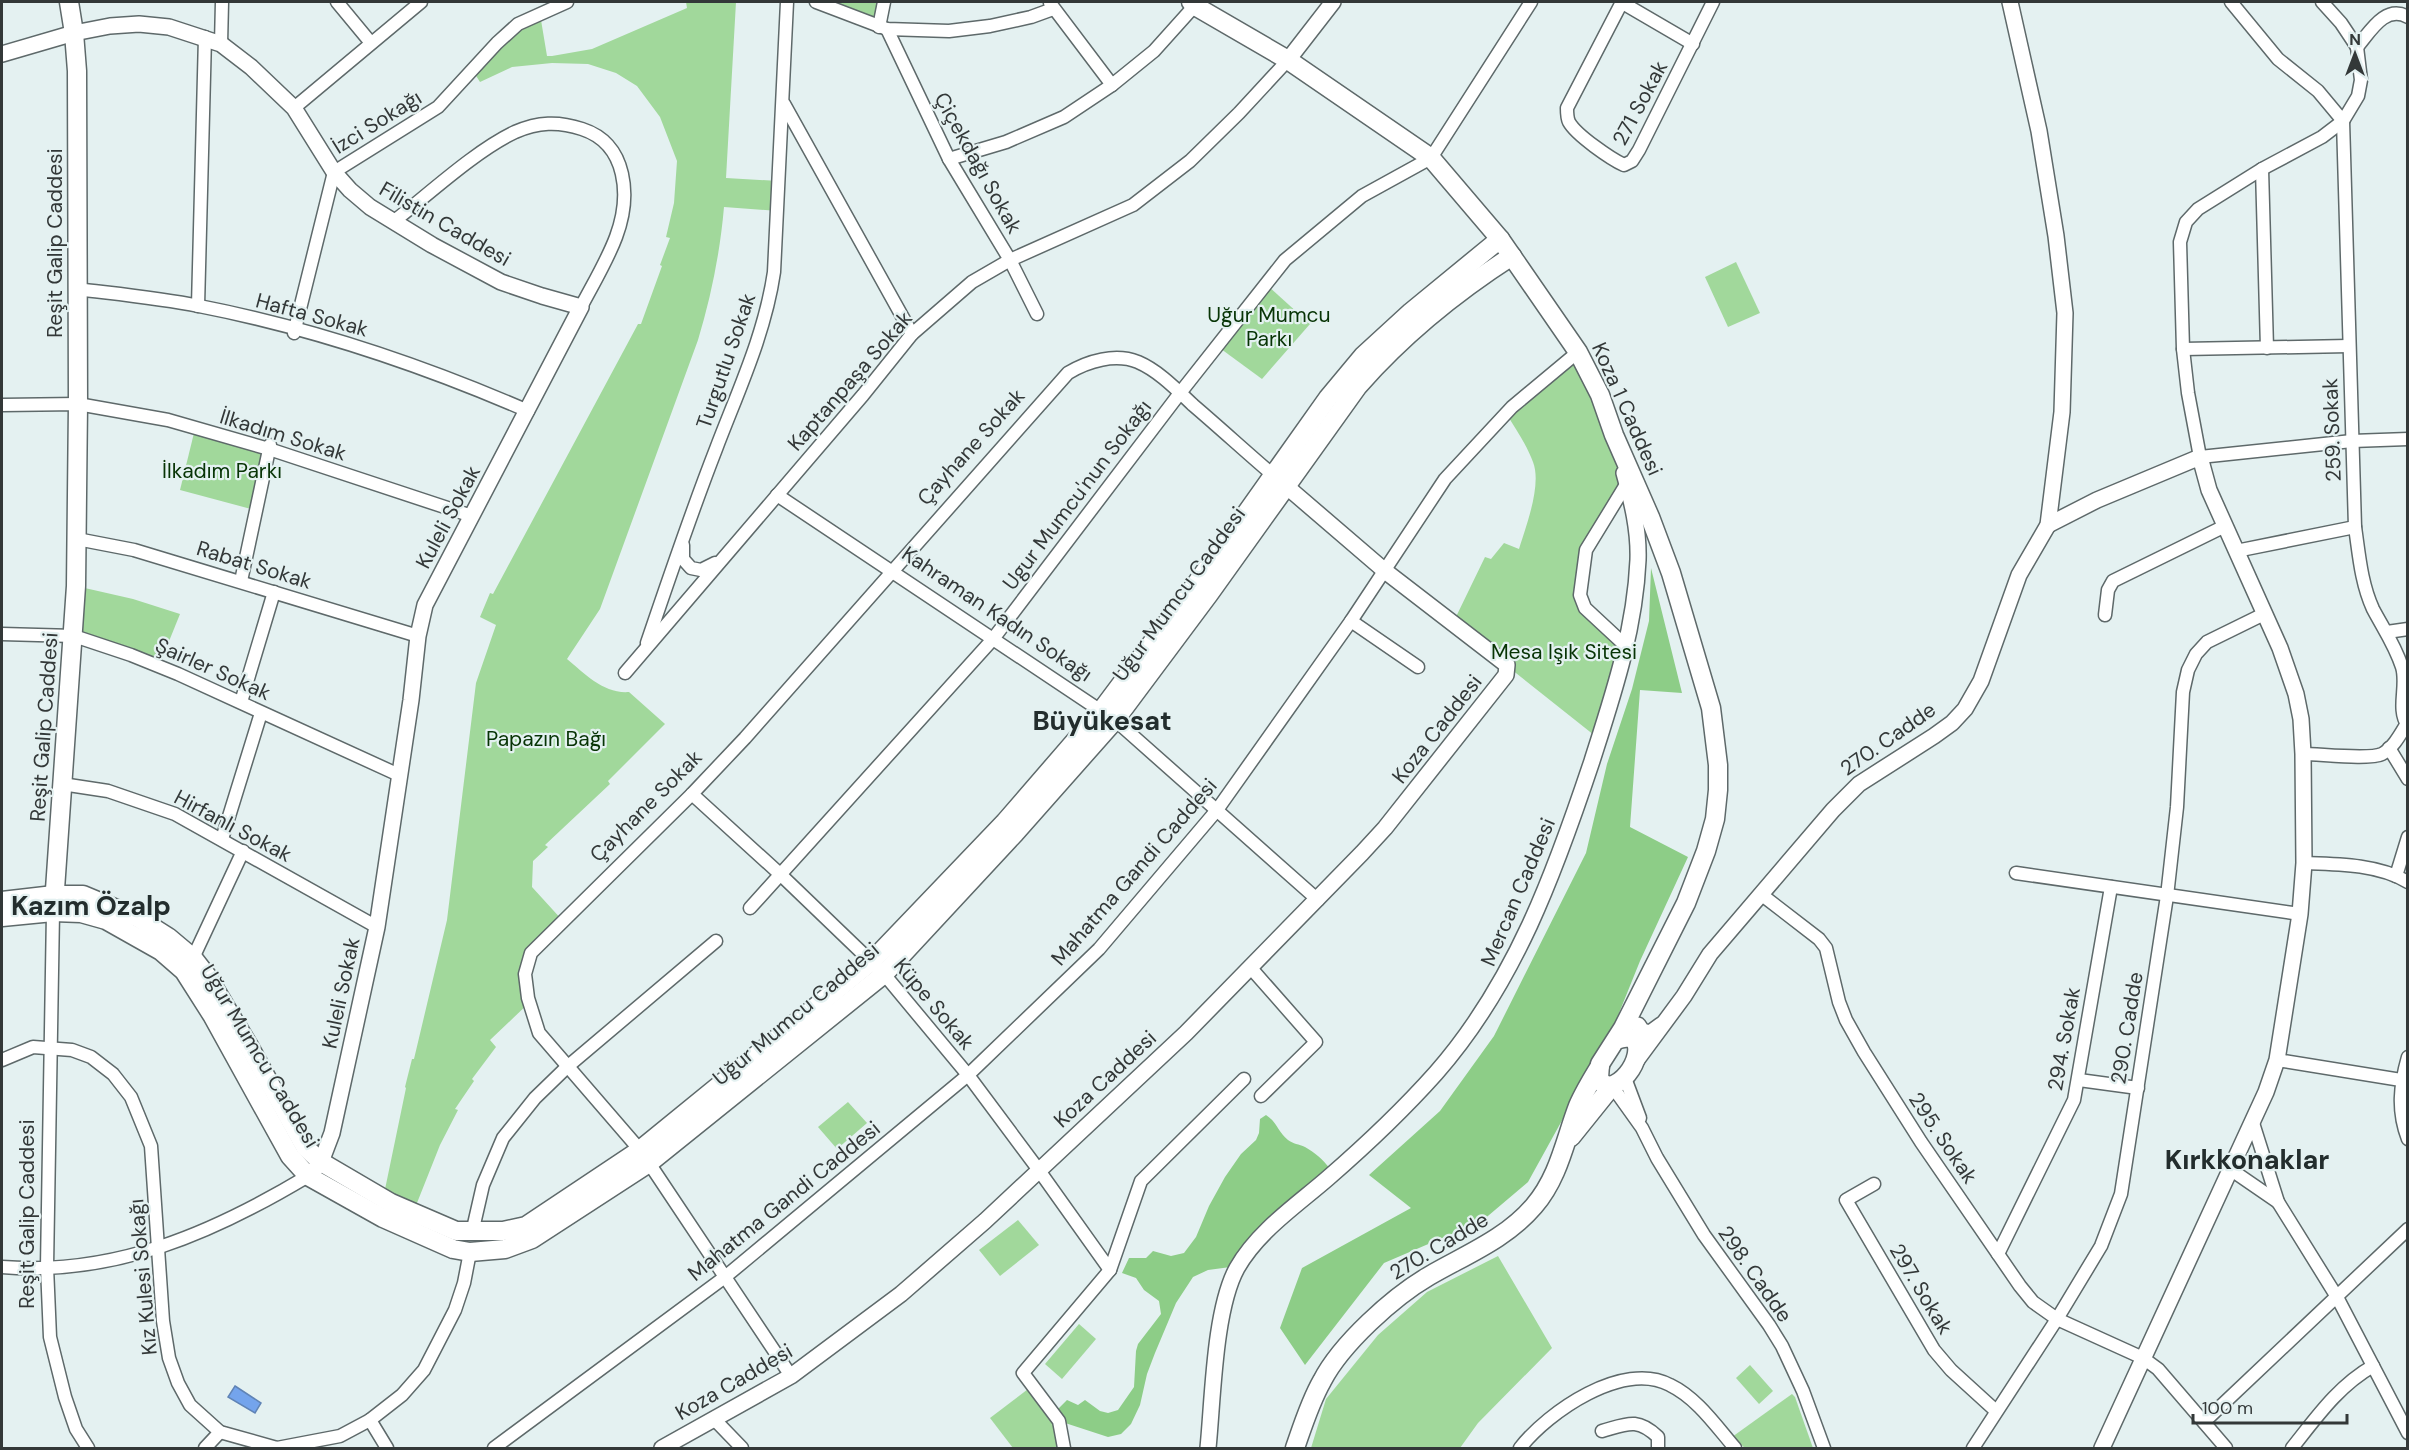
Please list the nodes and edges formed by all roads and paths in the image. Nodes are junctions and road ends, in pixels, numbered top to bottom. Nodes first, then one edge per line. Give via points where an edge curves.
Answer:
1 (69, 2) edge
2 (222, 2) edge
3 (338, 2) edge
4 (421, 2) edge
5 (567, 2) edge
6 (788, 2) edge
7 (816, 2) edge
8 (884, 2) edge
9 (1333, 2) edge
10 (1516, 2) edge
11 (1621, 2) edge
12 (1713, 2) edge
13 (2010, 2) edge
14 (2231, 2) edge
15 (2322, 2) edge
16 (1195, 3) edge
17 (1051, 5) edge
18 (1529, 5) edge
19 (2408, 17) edge
20 (883, 28) junction
21 (74, 33) junction
22 (205, 37) junction
23 (371, 43) junction
24 (221, 44) junction
25 (1693, 44) junction
26 (2357, 47) junction
27 (2, 54) edge
28 (1288, 60) junction
29 (1112, 85) junction
30 (784, 102) junction
31 (294, 108) junction
32 (2343, 121) junction
33 (1431, 158) junction
34 (950, 159) junction
35 (2262, 169) junction
36 (334, 172) junction
37 (393, 222) junction
38 (1500, 240) junction
39 (1512, 256) junction
40 (1010, 260) junction
41 (77, 289) junction
42 (198, 306) junction
43 (581, 307) junction
44 (1037, 314) dead end
45 (295, 331) junction
46 (912, 334) junction
47 (2349, 346) junction
48 (2267, 348) junction
49 (2183, 349) junction
50 (1578, 352) junction
51 (1180, 393) junction
52 (78, 404) junction
53 (2, 405) edge
54 (528, 411) junction
55 (1614, 435) junction
56 (2408, 439) edge
57 (2352, 441) junction
58 (269, 447) junction
59 (2200, 457) junction
60 (1279, 481) junction
61 (1627, 483) junction
62 (777, 495) junction
63 (472, 516) junction
64 (2048, 525) junction
65 (2224, 526) junction
66 (2355, 527) junction
67 (686, 528) junction
68 (77, 539) junction
69 (2236, 551) junction
70 (723, 557) junction
71 (892, 571) junction
72 (1384, 571) junction
73 (242, 581) junction
74 (274, 592) junction
75 (2264, 614) junction
76 (2105, 615) dead end
77 (1351, 621) junction
78 (2408, 629) edge
79 (2387, 632) junction
80 (2, 634) edge
81 (74, 636) junction
82 (418, 636) junction
83 (993, 639) junction
84 (1627, 647) junction
85 (644, 650) junction
86 (1507, 665) joint
87 (1418, 667) dead end
88 (2405, 670) edge
89 (625, 673) dead end
90 (241, 702) junction
91 (261, 713) junction
92 (1108, 715) junction
93 (2407, 726) edge
94 (2389, 747) junction
95 (2303, 754) junction
96 (399, 775) junction
97 (2408, 779) edge
98 (62, 784) junction
99 (692, 794) junction
100 (1216, 810) junction
101 (2408, 837) edge
102 (222, 839) junction
103 (243, 851) junction
104 (2304, 863) junction
105 (2016, 873) dead end
106 (781, 875) junction
107 (2396, 876) junction
108 (2408, 882) edge
109 (2110, 887) junction
110 (1762, 895) junction
111 (2167, 896) junction
112 (1318, 900) junction
113 (2, 901) edge
114 (54, 903) junction
115 (750, 908) dead end
116 (2300, 914) junction
117 (2, 917) edge
118 (377, 927) junction
119 (716, 941) dead end
120 (193, 958) junction
121 (878, 967) junction
122 (1250, 967) junction
123 (1644, 987) junction
124 (1666, 1021) junction
125 (1636, 1033) junction
126 (1616, 1040) junction
127 (50, 1047) junction
128 (2408, 1057) edge
129 (2, 1060) edge
130 (2277, 1060) junction
131 (1636, 1061) junction
132 (1600, 1064) junction
133 (567, 1067) junction
134 (968, 1075) junction
135 (1244, 1079) dead end
136 (2079, 1080) junction
137 (2402, 1080) junction
138 (1619, 1082) junction
139 (2138, 1088) junction
140 (1261, 1096) dead end
141 (2404, 1114) edge
142 (2253, 1123) junction
143 (2408, 1139) edge
144 (1568, 1141) junction
145 (645, 1157) junction
146 (321, 1162) junction
147 (1038, 1169) junction
148 (2230, 1169) junction
149 (308, 1176) junction
150 (1874, 1184) dead end
151 (2277, 1202) junction
152 (2408, 1229) edge
153 (472, 1233) junction
154 (158, 1249) junction
155 (470, 1252) junction
156 (1998, 1254) junction
157 (2, 1267) edge
158 (47, 1267) junction
159 (1110, 1270) junction
160 (725, 1277) junction
161 (2337, 1298) junction
162 (2057, 1319) junction
163 (2143, 1358) junction
164 (2373, 1366) junction
165 (791, 1376) junction
166 (1996, 1411) junction
167 (714, 1419) junction
168 (370, 1420) junction
169 (2204, 1422) junction
170 (1602, 1431) dead end
171 (220, 1432) junction
172 (2408, 1433) edge
173 (1656, 1448) edge
174 (88, 1449) edge
175 (205, 1449) edge
176 (387, 1449) edge
177 (494, 1449) edge
178 (662, 1449) edge
179 (742, 1449) edge
180 (1064, 1449) edge
181 (1208, 1449) edge
182 (1294, 1449) edge
183 (1520, 1449) edge
184 (1735, 1449) edge
185 (1824, 1449) edge
186 (1972, 1449) edge
187 (2102, 1449) edge
188 (2226, 1449) edge
189 (2292, 1449) edge

1 - 21 main road, Reşit Galip Caddesi
2 - 24 street
3 - 23 street
4 - 23 street
5 - 36 street, İzci Sokağı via 518,24 438,107
6 - 30 street, Turgutlu Sokak
7 - 20 street
8 - 20 street
9 - 28 street
10 - 18 street
11 - 25 street
11 - 25 street, 271 Sokak via 1567,108 1569,122 1575,129 1616,161 1624,165 1632,161
12 - 25 street, 271 Sokak
13 - 64 street via 2039,131 2065,313 2062,412
14 - 32 street via 2278,59 2318,91
15 - 26 street
16 - 28 main road, Koza 1 Caddesi
16 - 29 street via 1154,51
17 - 20 street via 1031,17 949,31
17 - 29 street
18 - 33 street
19 - 26 street via 2399,12 2388,14
20 - 34 street, Çiçekdağı Sokak
21 - 22 street, Filistin Caddesi via 139,24
21 - 27 street, Filistin Caddesi
21 - 41 main road, Reşit Galip Caddesi
22 - 24 street, Filistin Caddesi
22 - 42 street
23 - 31 street
24 - 31 street, Filistin Caddesi
26 - 32 street via 2361,80 2358,96
28 - 33 main road, Koza 1 Caddesi
28 - 40 street, Kaptanpaşa Sokak via 1190,161 1133,206
29 - 34 street via 1064,117 1006,142
30 - 46 street
30 - 67 street, Turgutlu Sokak via 769,305
31 - 36 street, Filistin Caddesi
32 - 35 street
32 - 47 street, 259. Sokak
33 - 38 main road, Koza 1 Caddesi
33 - 51 street, Ugur Mumcu'nun Sokağı via 1362,196 1285,260
34 - 40 street, Çiçekdağı Sokak
35 - 48 street
35 - 49 street via 2198,209 2186,222 2180,242
36 - 37 street, Filistin Caddesi via 370,207
36 - 45 street, İzci Sokağı
37 - 43 street, Filistin Caddesi via 501,282
37 - 43 street, Kuleli Sokak via 492,145 516,132 542,123 566,124 589,131 608,143 619,161 626,192 616,236
38 - 39 main road, Koza 1 Caddesi
38 - 60 main road, Uğur Mumcu Caddesi via 1363,356 1328,398
39 - 50 main road, Koza 1 Caddesi
39 - 60 main road, Uğur Mumcu Caddesi via 1421,325 1374,368
40 - 44 street, Çiçekdağı Sokak
40 - 46 street, Kaptanpaşa Sokak via 972,282
41 - 42 street, Hafta Sokak
41 - 52 main road, Reşit Galip Caddesi
42 - 45 street, Hafta Sokak
43 - 54 street, Kuleli Sokak
45 - 54 street, Hafta Sokak via 383,354 458,380
46 - 62 street, Kaptanpaşa Sokak
47 - 48 street
47 - 57 street, 259. Sokak
48 - 49 street
49 - 59 street
50 - 55 main road, Koza 1 Caddesi via 1600,395
50 - 72 street, Mahatma Gandi Caddesi via 1477,442 1437,491
51 - 60 street, Çayhane Sokak
51 - 71 street, Çayhane Sokak via 1138,362 1104,359 1084,363 1068,373
51 - 83 street, Ugur Mumcu'nun Sokağı
52 - 53 street, İlkadım Sokak
52 - 58 street, İlkadım Sokak via 168,420
52 - 68 main road, Reşit Galip Caddesi
54 - 63 street, Kuleli Sokak
55 - 61 street, Mercan Caddesi
55 - 123 main road, Koza 1 Caddesi via 1671,573 1711,708 1718,765 1714,819 1706,851 1686,903
56 - 57 street
57 - 59 street
57 - 66 street, 259. Sokak
58 - 63 street, İlkadım Sokak
58 - 73 street
59 - 64 street
59 - 65 street
60 - 72 street, Çayhane Sokak
60 - 92 main road, Uğur Mumcu Caddesi via 1196,584
61 - 84 street, Mercan Caddesi via 1638,540
61 - 84 street via 1586,550 1580,595 1585,608
62 - 70 street, Kaptanpaşa Sokak
62 - 71 street, Kahraman Kadın Sokağı
63 - 82 street, Kuleli Sokak via 425,605
64 - 110 street, 270. Cadde via 2019,575 1981,681 1965,709 1943,730 1853,790
65 - 69 street
65 - 76 street via 2114,581 2108,590
66 - 69 street
66 - 79 street, 259. Sokak via 2363,581
67 - 70 street via 683,559 691,567 701,570
67 - 85 street, Turgutlu Sokak
68 - 73 street, Rabat Sokak via 134,550
68 - 81 main road, Reşit Galip Caddesi
69 - 75 street
70 - 85 street, Kaptanpaşa Sokak
71 - 83 street, Kahraman Kadın Sokağı
71 - 99 street, Çayhane Sokak
72 - 77 street, Mahatma Gandi Caddesi
72 - 86 street, Çayhane Sokak
73 - 74 street, Rabat Sokak
74 - 82 street, Rabat Sokak
74 - 90 street
75 - 95 street via 2296,694
75 - 111 street, 290. Cadde via 2207,642 2188,670
77 - 87 street
77 - 100 street, Mahatma Gandi Caddesi
78 - 79 street
79 - 88 street, 259. Sokak
80 - 81 street, Şairler Sokak
81 - 90 street, Şairler Sokak via 131,654
81 - 98 main road, Reşit Galip Caddesi
82 - 96 street, Kuleli Sokak
83 - 92 street, Kahraman Kadın Sokağı
83 - 106 street, Ugur Mumcu'nun Sokağı
84 - 181 street, Mercan Caddesi via 1557,862 1524,940 1498,988 1462,1041 1413,1097 1273,1225 1238,1266 1222,1313
85 - 89 street, Kaptanpaşa Sokak
86 - 112 street, Koza Caddesi via 1506,675 1385,828
88 - 93 street, 259. Sokak via 2402,711
90 - 91 street, Şairler Sokak
91 - 96 street, Şairler Sokak
91 - 102 street
92 - 100 street, Kahraman Kadın Sokağı
92 - 121 main road, Uğur Mumcu Caddesi via 1005,822
93 - 94 street
94 - 95 street via 2382,754 2366,757
94 - 97 street
95 - 104 street
96 - 118 street, Kuleli Sokak
98 - 102 street, Hirfanlı Sokak via 108,791 175,814
98 - 114 main road, Reşit Galip Caddesi
99 - 106 street, Küpe Sokak
99 - 133 street, Çayhane Sokak via 531,953 525,974 539,1033
100 - 112 street, Kahraman Kadın Sokağı
100 - 134 street, Mahatma Gandi Caddesi via 1100,949
101 - 107 street
102 - 103 street, Hirfanlı Sokak
103 - 118 street, Hirfanlı Sokak
103 - 120 street
104 - 107 street
104 - 116 street
105 - 109 street
106 - 115 street, Ugur Mumcu'nun Sokağı
106 - 121 street, Küpe Sokak
107 - 108 street
109 - 111 street
109 - 136 street, 294. Sokak
110 - 124 street, 270. Cadde via 1710,954
110 - 156 street, 295. Sokak via 1826,948 1839,1002 1864,1052
111 - 116 street
111 - 139 street, 290. Cadde
112 - 122 street, Koza Caddesi
113 - 114 main road
114 - 117 main road
114 - 120 main road, Uğur Mumcu Caddesi via 83,895 113,906 138,918
114 - 127 street, Reşit Galip Caddesi
114 - 149 main road, Uğur Mumcu Caddesi via 106,920 161,951 184,971 213,1015 290,1156
116 - 130 street
118 - 146 street, Kuleli Sokak via 332,1133
119 - 133 street
120 - 146 main road, Uğur Mumcu Caddesi via 226,1007 305,1147
121 - 134 street, Küpe Sokak
121 - 145 main road, Uğur Mumcu Caddesi
122 - 140 street via 1316,1042
122 - 147 street, Koza Caddesi via 1186,1033
123 - 125 main road
123 - 126 main road, Koza 1 Caddesi
124 - 125 street via 1650,1033
124 - 131 street, 270. Cadde
125 - 126 main road
125 - 131 main road
126 - 132 main road, 270. Cadde
127 - 129 street, Kız Kulesi Sokağı via 33,1047
127 - 154 street, Kız Kulesi Sokağı via 91,1057 113,1074 131,1097 152,1146
127 - 158 street, Reşit Galip Caddesi
128 - 137 street
130 - 137 street
130 - 142 street
131 - 138 main road, 270. Cadde
132 - 138 main road via 1600,1081 1606,1085
132 - 144 main road, 270. Cadde via 1578,1106
133 - 145 street
133 - 153 street via 535,1098 503,1138 483,1185
134 - 147 street, Küpe Sokak
134 - 160 street, Mahatma Gandi Caddesi
135 - 159 street via 1141,1181
136 - 139 street
136 - 156 street, 294. Sokak via 2074,1100
137 - 141 street
138 - 144 main road, 270. Cadde
138 - 185 street, 298. Cadde via 1662,1167 1782,1346
139 - 162 street, 290. Cadde via 2121,1194 2101,1246
141 - 143 street
142 - 148 street
142 - 151 street
144 - 182 main road, 270. Cadde via 1548,1185 1515,1227 1406,1291 1337,1357 1312,1399
145 - 153 main road, Uğur Mumcu Caddesi via 526,1226
145 - 155 main road, Uğur Mumcu Caddesi via 532,1239 505,1249
145 - 160 street
146 - 149 street, Kuleli Sokak
146 - 153 main road, Uğur Mumcu Caddesi via 391,1203 456,1231
147 - 159 street, Küpe Sokak
147 - 165 street, Koza Caddesi via 901,1294
148 - 151 street
148 - 163 street
149 - 154 street via 205,1232
149 - 155 main road, Uğur Mumcu Caddesi via 383,1218 453,1249
150 - 166 street, 297. Sokak via 1846,1200 1934,1350
151 - 161 street
152 - 161 street
154 - 158 street via 107,1261
154 - 171 street, Kız Kulesi Sokağı via 169,1358 190,1405
155 - 168 street, Kız Kulesi Sokağı via 455,1310 424,1370 402,1395
156 - 162 street, 295. Sokak via 2033,1302
157 - 158 street
158 - 174 street, Reşit Galip Caddesi via 50,1337 56,1368 76,1429
159 - 180 street via 1023,1373 1059,1421
160 - 165 street
160 - 177 street, Mahatma Gandi Caddesi
161 - 164 street
161 - 169 street
162 - 163 street, 295. Sokak
162 - 166 street, 290. Cadde
163 - 169 street, 295. Sokak via 2158,1369
163 - 187 street
164 - 172 street
164 - 189 street via 2340,1390
165 - 167 street, Koza Caddesi
166 - 186 street, 290. Cadde
167 - 178 street, Koza Caddesi
167 - 179 street
168 - 171 street, Kız Kulesi Sokağı via 340,1436 277,1448
168 - 176 street
169 - 188 street, 295. Sokak
170 - 173 street via 1640,1424 1658,1437
171 - 175 street
183 - 184 street via 1553,1416 1593,1392 1610,1384 1644,1379 1670,1384 1690,1398

